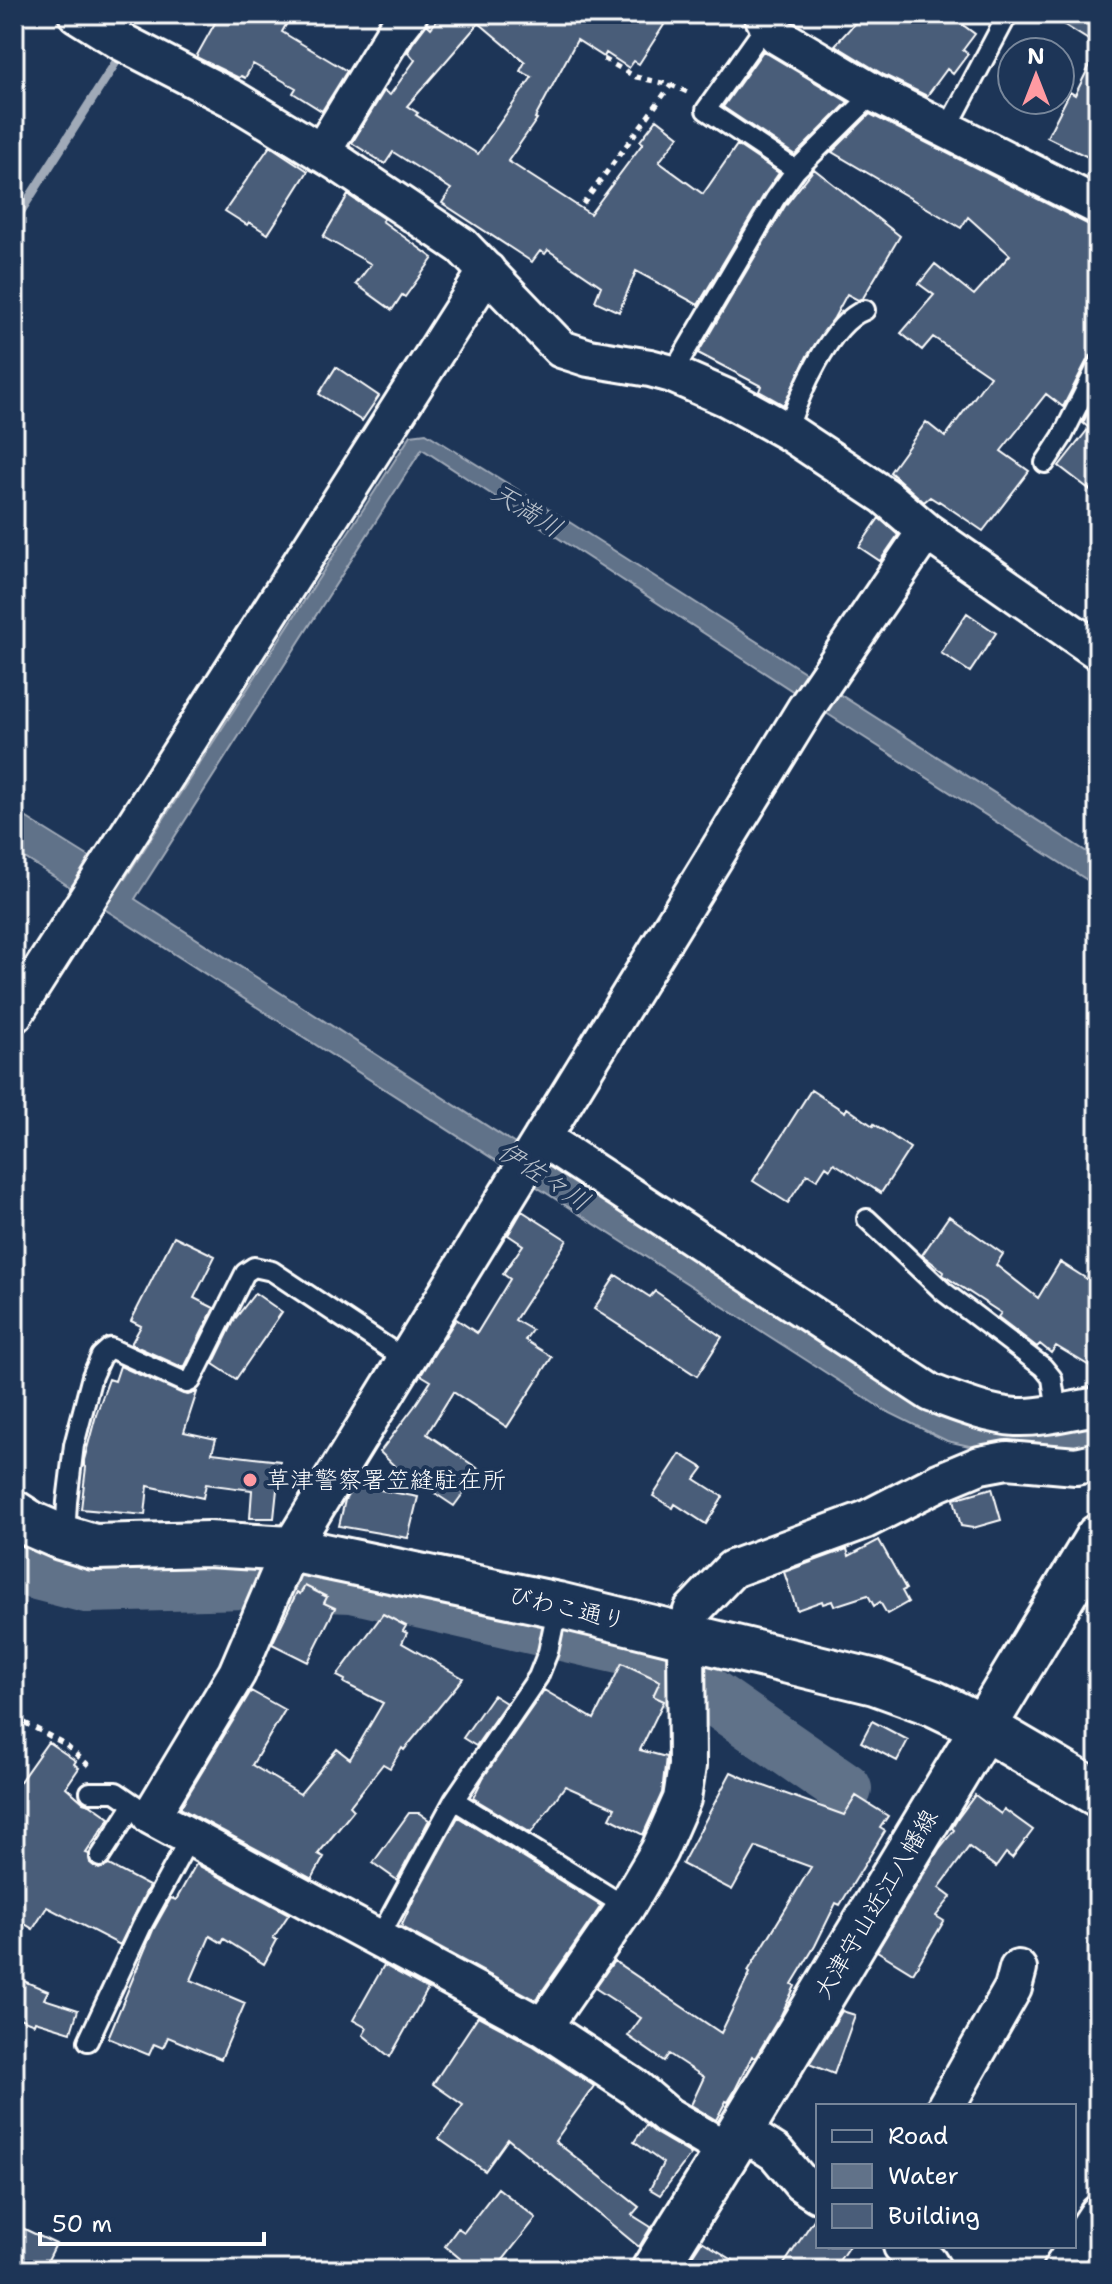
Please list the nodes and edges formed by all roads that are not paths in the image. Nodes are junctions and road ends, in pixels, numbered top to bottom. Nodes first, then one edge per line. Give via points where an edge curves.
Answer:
1 (77, 14) edge
2 (409, 14) edge
3 (1008, 14) edge
4 (764, 19) edge
5 (874, 93) junction
6 (947, 129) junction
7 (321, 153) junction
8 (796, 170) junction
9 (1098, 206) edge
10 (487, 271) junction
11 (865, 310) dead end
12 (1098, 365) edge
13 (672, 374) junction
14 (787, 431) junction
15 (1045, 463) dead end
16 (926, 531) junction
17 (1098, 651) edge
18 (14, 1014) edge
19 (540, 1141) junction
20 (867, 1219) dead end
21 (406, 1360) junction
22 (1098, 1406) edge
23 (1043, 1434) junction
24 (1098, 1461) edge
25 (14, 1513) edge
26 (1098, 1537) edge
27 (65, 1539) junction
28 (290, 1549) junction
29 (558, 1605) junction
30 (686, 1637) junction
31 (983, 1727) junction
32 (90, 1792) dead end
33 (1098, 1794) edge
34 (454, 1800) junction
35 (142, 1810) junction
36 (190, 1837) junction
37 (100, 1857) dead end
38 (626, 1907) junction
39 (379, 1938) junction
40 (1018, 1969) dead end
41 (543, 2027) junction
42 (88, 2041) dead end
43 (947, 2104) edge
44 (734, 2140) junction
45 (816, 2193) edge
46 (1076, 2207) edge
47 (1098, 2211) edge
48 (1076, 2246) edge
49 (905, 2248) edge
50 (1075, 2248) edge
51 (654, 2270) edge
52 (933, 2270) edge
53 (1061, 2270) edge

1 - 7 street
2 - 7 street
3 - 6 lane
4 - 5 street via 778,36
4 - 8 lane via 706,110
5 - 6 street
5 - 8 lane
6 - 9 street
7 - 10 street via 462,246
8 - 13 lane
10 - 13 street via 561,349
10 - 18 street
11 - 14 lane via 827,345
12 - 15 lane
13 - 14 street
14 - 16 street via 885,496
16 - 17 street
16 - 19 street via 806,708
19 - 21 street
19 - 23 street via 931,1393 979,1411 1016,1417
20 - 23 lane via 944,1292 1043,1367 1052,1378
21 - 27 lane via 272,1271 254,1267 245,1273 191,1381 110,1348 101,1356 74,1445
21 - 28 street
22 - 23 street
23 - 24 street via 1076,1466
23 - 30 street via 1007,1460 980,1465 865,1520 732,1569 692,1611
25 - 27 street, びわこ通り
26 - 31 street, 大津守山近江八幡線
27 - 28 street, びわこ通り via 94,1547 208,1544
28 - 29 street, びわこ通り
28 - 35 street via 237,1673
29 - 30 street, びわこ通り
29 - 34 lane via 538,1677
30 - 31 street, びわこ通り via 875,1682
30 - 38 street via 687,1766 682,1799
31 - 33 street, びわこ通り
31 - 44 street, 大津守山近江八幡線
32 - 35 lane via 116,1792
34 - 38 lane
34 - 39 lane
35 - 36 street
35 - 37 lane
36 - 39 street
36 - 42 lane
38 - 41 street
39 - 41 street
40 - 43 street via 1013,1988
41 - 44 street via 668,2116
44 - 45 street via 776,2153
44 - 51 street, 大津守山近江八幡線
46 - 47 street
47 - 48 street
49 - 52 street
50 - 53 street

